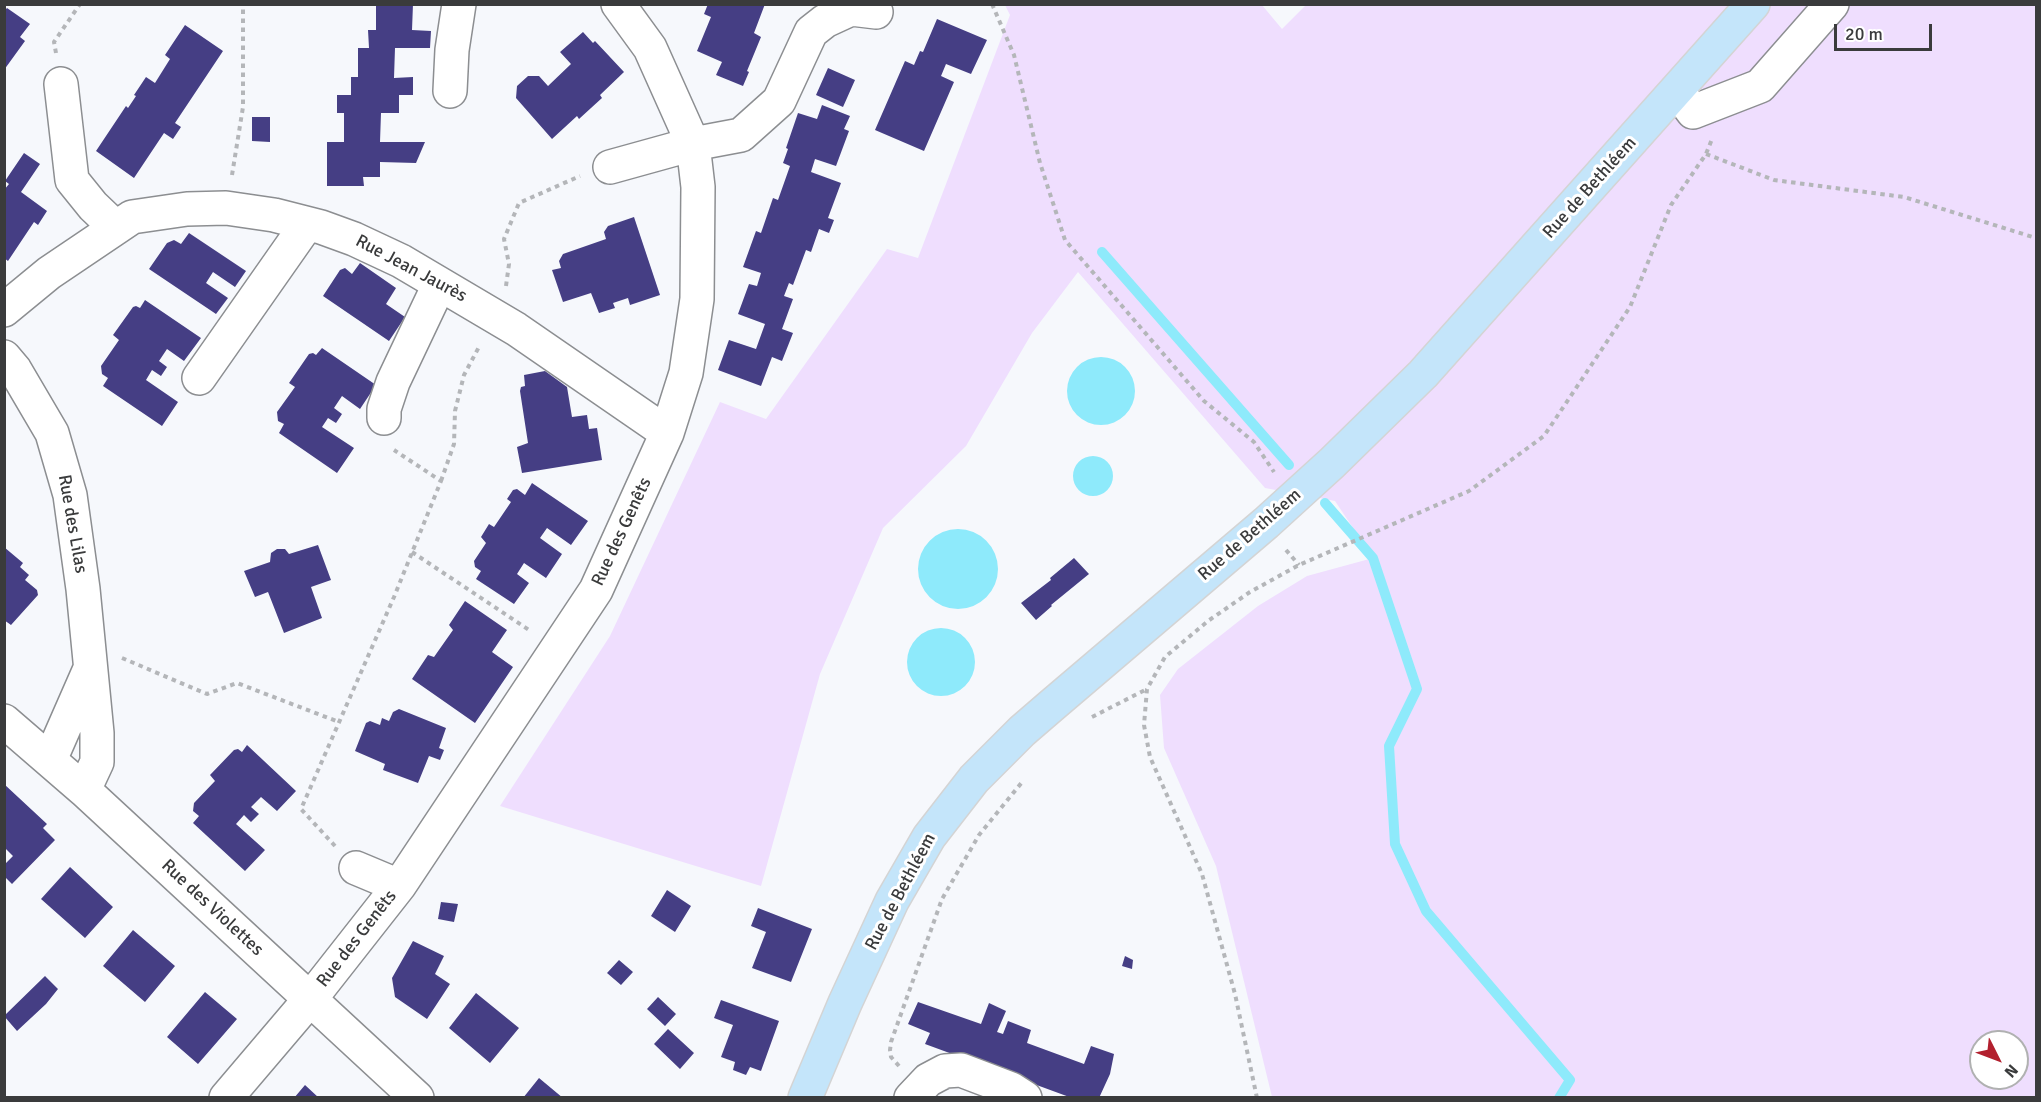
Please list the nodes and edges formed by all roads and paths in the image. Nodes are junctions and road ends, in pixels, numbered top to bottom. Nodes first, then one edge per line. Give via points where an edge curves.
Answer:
1 (80, 4) edge
2 (243, 4) edge
3 (459, 4) edge
4 (618, 4) edge
5 (992, 4) edge
6 (1753, 4) edge
7 (1833, 4) edge
8 (876, 12) dead end
9 (61, 84) joint
10 (450, 91) dead end
11 (1677, 91) junction
12 (693, 144) junction
13 (610, 167) dead end
14 (226, 208) junction
15 (307, 224) junction
16 (115, 227) junction
17 (2037, 238) edge
18 (439, 285) junction
19 (4, 310) edge
20 (4, 357) edge
21 (199, 378) dead end
22 (384, 418) joint
23 (667, 433) junction
24 (1291, 498) junction
25 (412, 552) junction
26 (557, 649) junction
27 (89, 656) junction
28 (1147, 689) junction
29 (1086, 720) dead end
30 (4, 721) edge
31 (339, 722) junction
32 (50, 760) junction
33 (1029, 774) dead end
34 (84, 790) junction
35 (356, 868) joint
36 (399, 886) junction
37 (311, 998) junction
38 (907, 1084) edge
39 (226, 1098) edge
40 (417, 1098) edge
41 (806, 1098) edge
42 (1025, 1098) edge
43 (1257, 1098) edge

1 - 9 path via 54,42
2 - 14 path via 243,108
3 - 10 street
4 - 12 street, Rue des Genêts via 650,48
5 - 24 path via 1014,55 1040,163 1065,240 1204,401 1254,442
6 - 11 main road, Rue de Bethléem
7 - 11 street via 1760,86 1693,112
8 - 12 street via 850,9 825,21 811,32 779,101 761,118 741,135
9 - 16 street via 72,180
11 - 24 main road, Rue de Bethléem via 1424,374
12 - 13 street
12 - 23 street, Rue des Genêts via 698,187 697,299 686,374
14 - 15 street, Rue Jean Jaurès
14 - 16 street, Rue Jean Jaurès via 132,217
15 - 18 street, Rue Jean Jaurès via 354,239 401,261
15 - 21 street
16 - 19 street, Rue Jean Jaurès via 48,273
17 - 28 path via 1904,197 1774,180 1706,154 1671,205 1630,307 1544,436 1469,491 1347,542 1250,592 1165,657
18 - 22 street via 393,382
18 - 23 street, Rue Jean Jaurès via 516,329
20 - 27 street, Rue des Lilas via 52,433 67,485
22 - 25 path via 373,436 441,481
23 - 26 street, Rue des Genêts via 596,590
24 - 41 main road, Rue de Bethléem via 1029,725 974,779 929,837 892,902 844,1003
25 - 26 path
25 - 31 path
26 - 36 street, Rue des Genêts
27 - 31 path via 207,694 237,683
27 - 32 street, Rue des Lilas
27 - 34 street, Rue des Lilas via 96,762
28 - 29 path
28 - 43 path via 1144,725 1150,757 1202,874 1235,994
30 - 32 street, Rue des Violettes
31 - 35 path via 302,809
32 - 34 street, Rue des Violettes
33 - 38 path via 979,835 942,899 891,1042 891,1057
34 - 37 street, Rue des Violettes
35 - 36 street
36 - 37 street, Rue des Genêts
37 - 39 street, Rue des Genêts
37 - 40 street, Rue des Violettes
38 - 42 street via 928,1080 945,1071 961,1070

